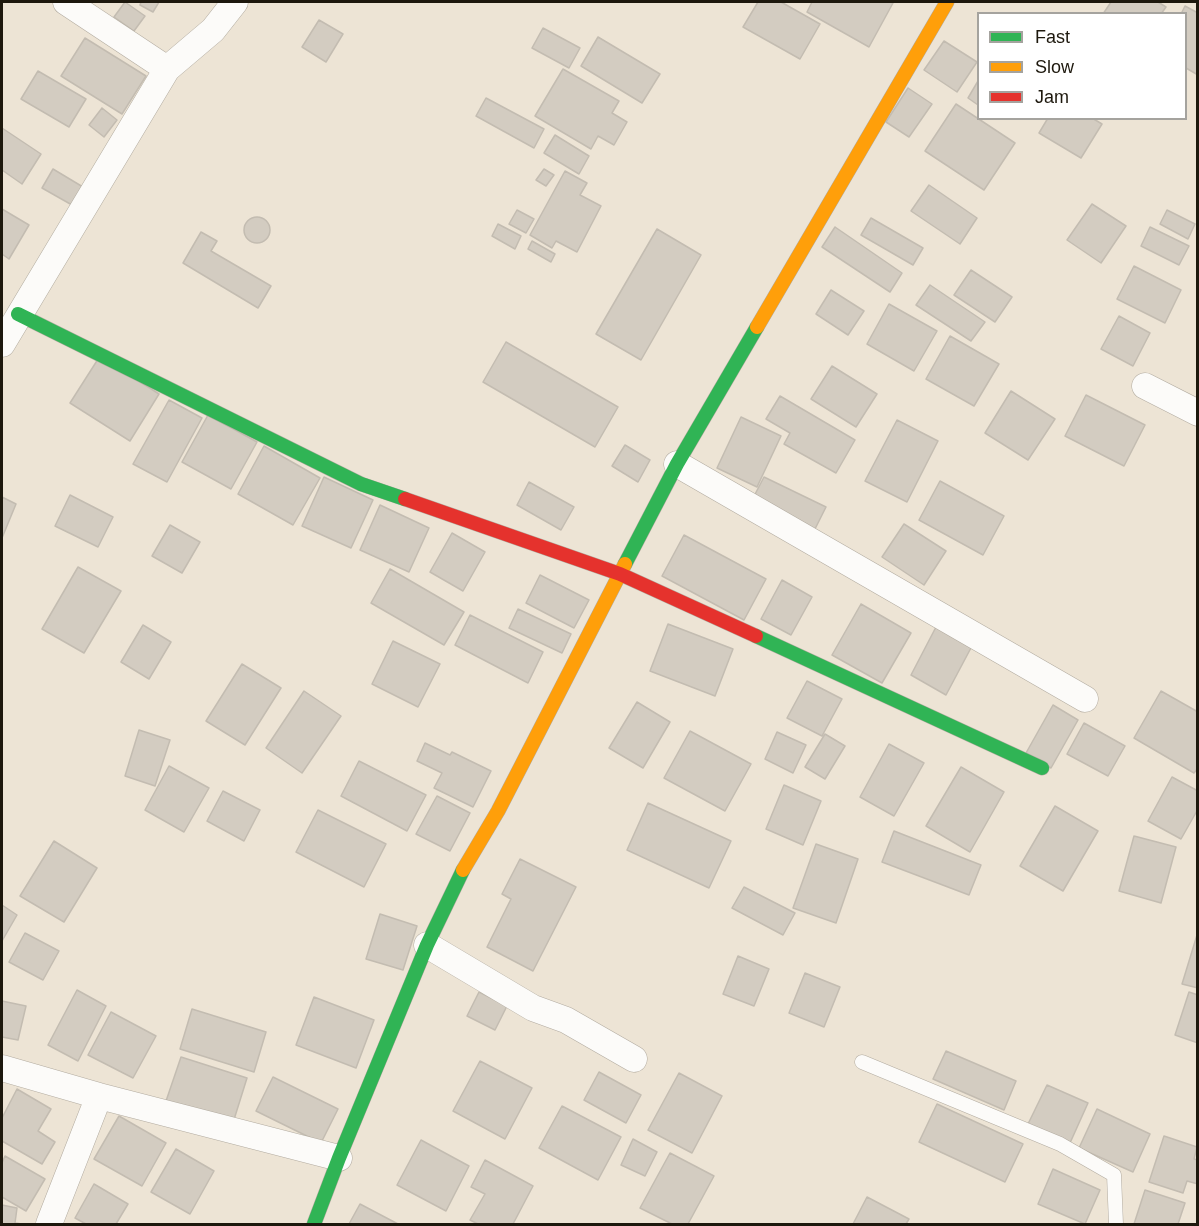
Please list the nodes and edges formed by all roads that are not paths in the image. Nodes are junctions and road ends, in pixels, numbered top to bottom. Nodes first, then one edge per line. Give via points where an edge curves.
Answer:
1 (66, 2) edge
2 (235, 2) edge
3 (947, 2) edge
4 (167, 69) junction
5 (18, 314) junction
6 (2, 344) edge
7 (1145, 386) dead end
8 (1197, 413) edge
9 (677, 464) junction
10 (620, 574) junction
11 (1085, 699) dead end
12 (1042, 768) dead end
13 (427, 945) junction
14 (634, 1059) dead end
15 (862, 1062) dead end
16 (2, 1068) edge
17 (99, 1096) junction
18 (339, 1158) junction
19 (49, 1224) edge
20 (315, 1224) edge
21 (1116, 1224) edge

1 - 4 street
2 - 4 street via 213,30
3 - 9 street
4 - 5 street
5 - 6 street
5 - 10 street via 361,484
7 - 8 street
9 - 10 street
9 - 11 street
10 - 12 street
10 - 13 street via 498,811 456,881
13 - 14 street via 533,1008 566,1020
13 - 18 street
15 - 21 lane via 1059,1144 1114,1175
16 - 17 street
17 - 18 street
17 - 19 street
18 - 20 street

